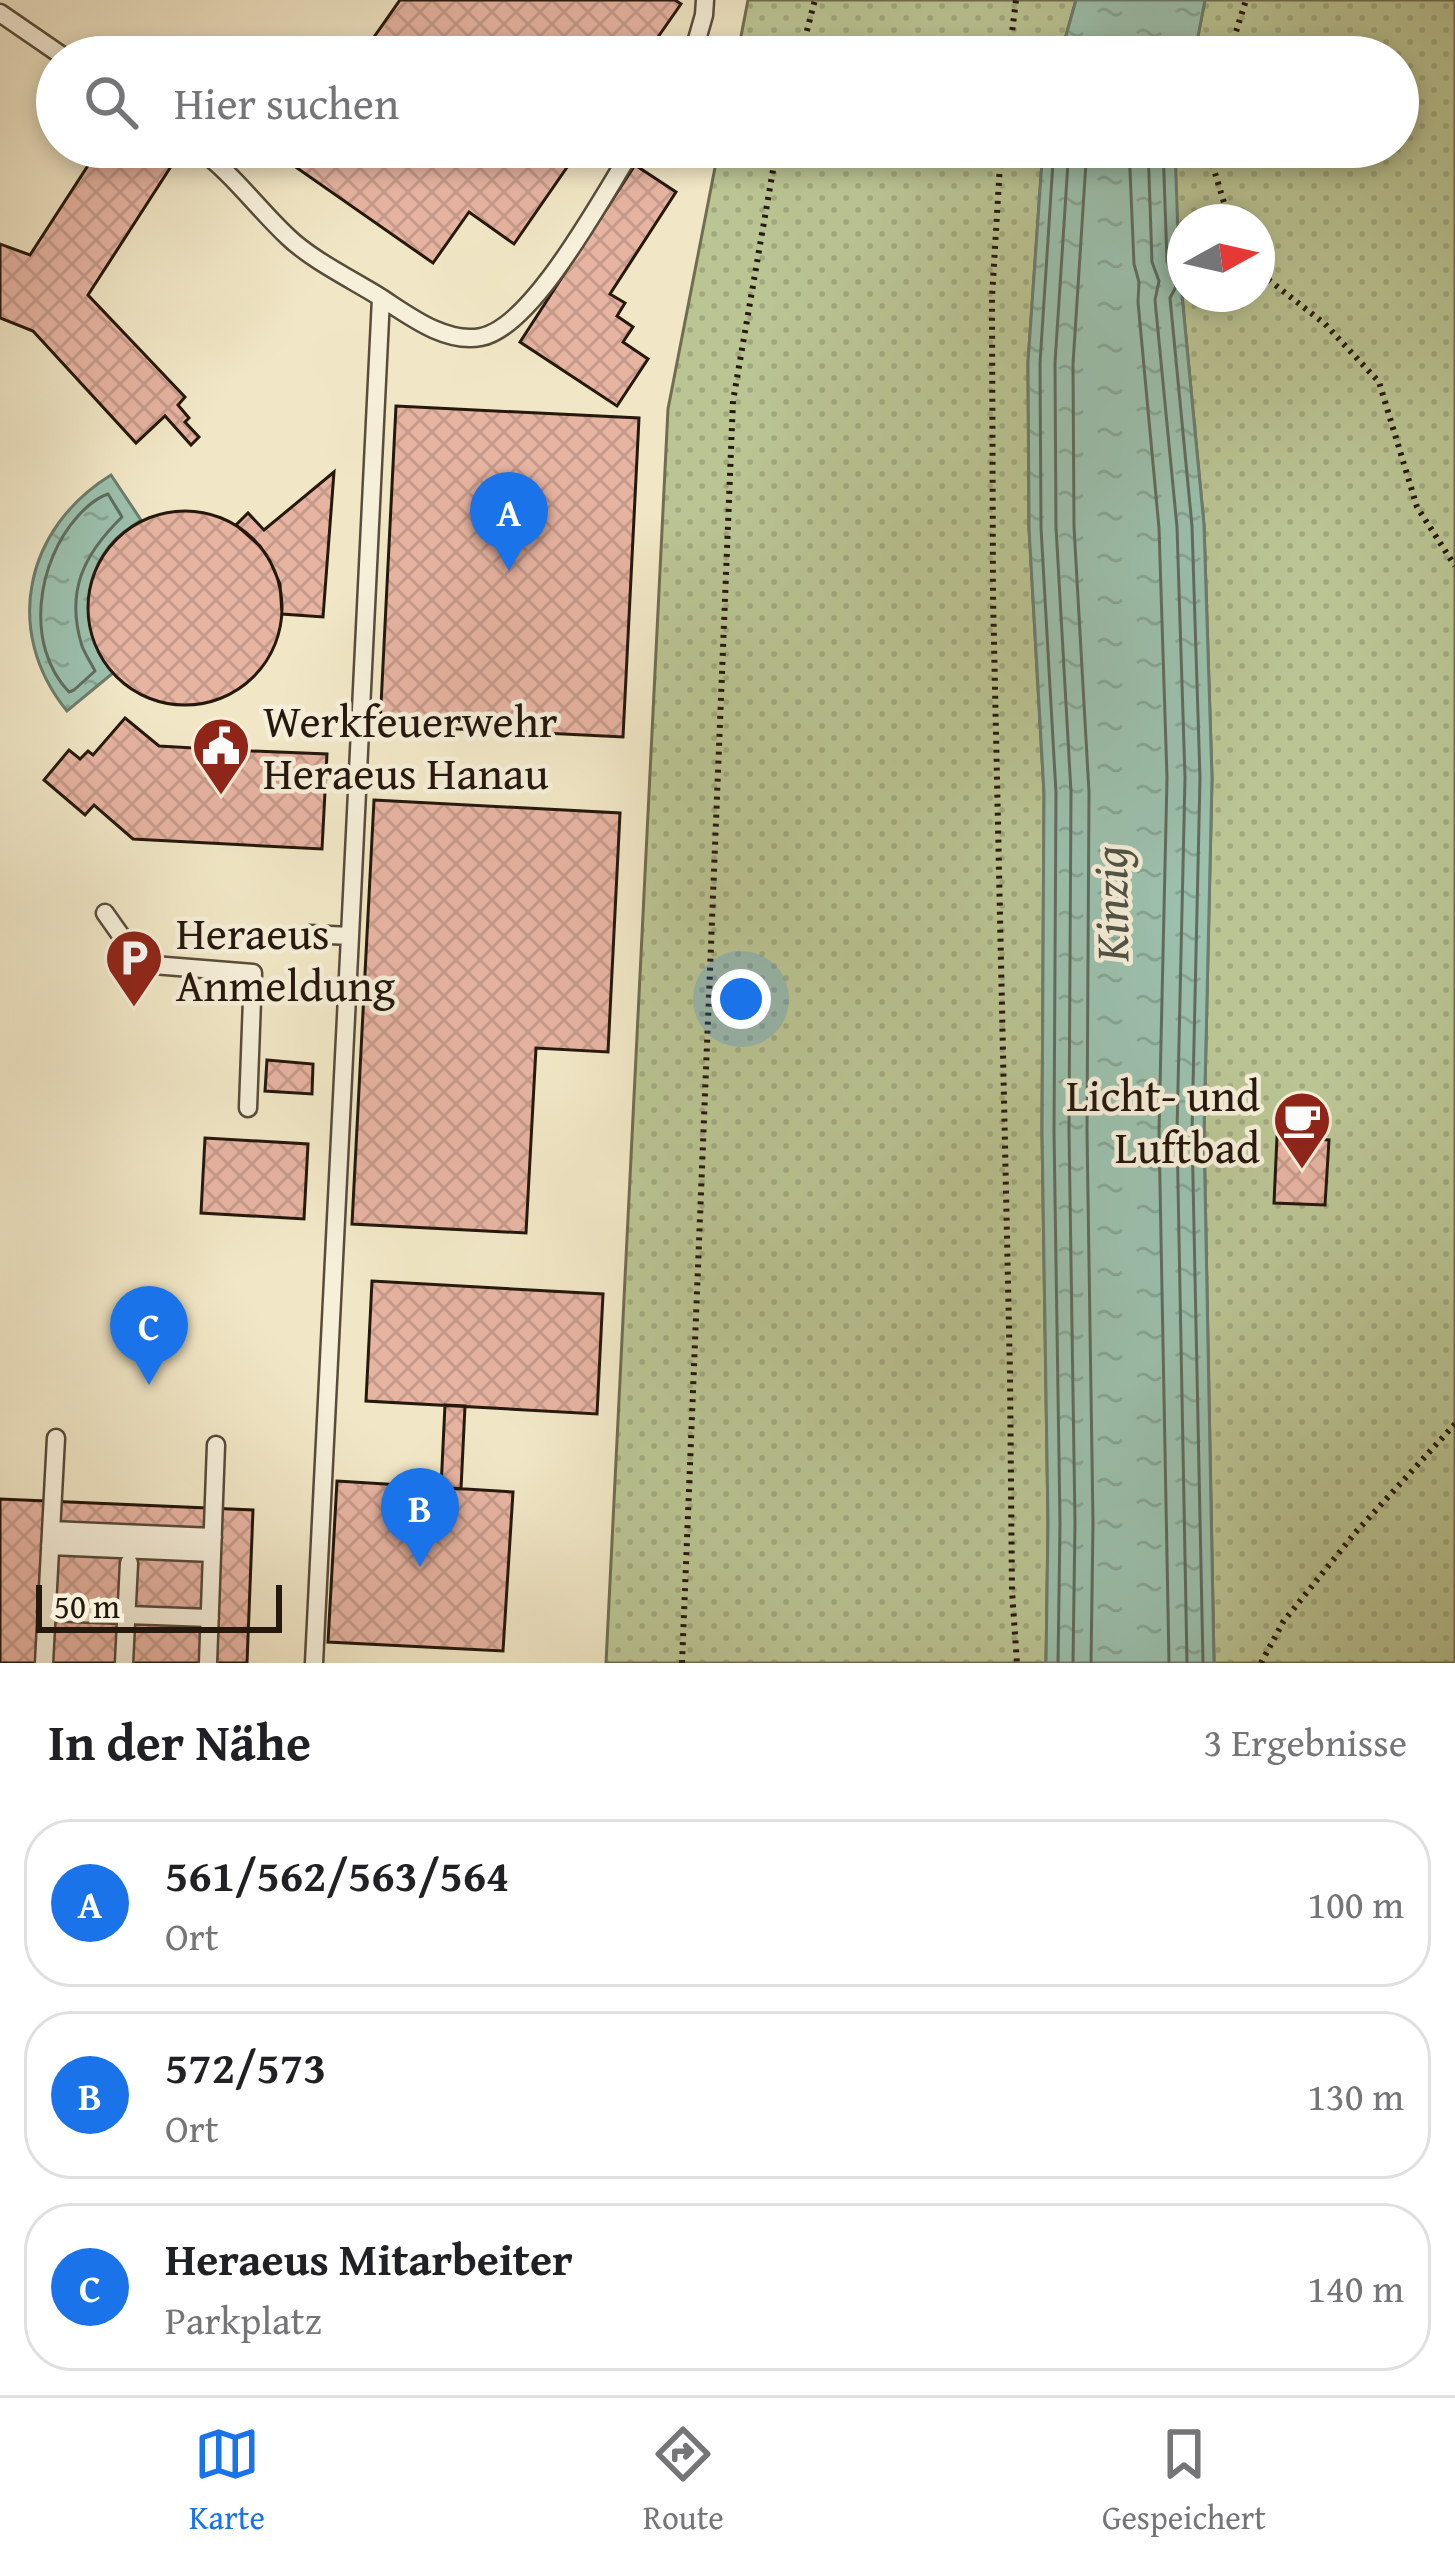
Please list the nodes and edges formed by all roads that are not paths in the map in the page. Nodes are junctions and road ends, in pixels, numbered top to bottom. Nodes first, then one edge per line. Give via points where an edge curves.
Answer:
1 (705, 0) edge
2 (0, 13) edge
3 (698, 36) edge
4 (36, 38) edge
5 (224, 168) edge
6 (621, 168) edge
7 (382, 298) junction
8 (106, 913) dead end
9 (309, 934) dead end
10 (350, 936) junction
11 (248, 1108) dead end
12 (56, 1438) dead end
13 (216, 1445) dead end
14 (50, 1538) junction
15 (213, 1545) junction
16 (129, 1563) dead end
17 (46, 1612) junction
18 (126, 1615) junction
19 (210, 1618) junction
20 (44, 1663) edge
21 (124, 1663) edge
22 (208, 1663) edge
23 (314, 1663) edge

1 - 3 lane
2 - 4 lane
5 - 7 lane via 290,240
6 - 7 lane via 539,296 509,326 480,338 451,335
7 - 10 lane
8 - 11 lane via 141,964 253,973
9 - 10 lane
10 - 23 lane
12 - 14 lane
13 - 15 lane
14 - 15 lane
14 - 17 lane
15 - 19 lane
16 - 18 lane
17 - 18 lane
17 - 20 lane
18 - 19 lane
18 - 21 lane
19 - 22 lane

